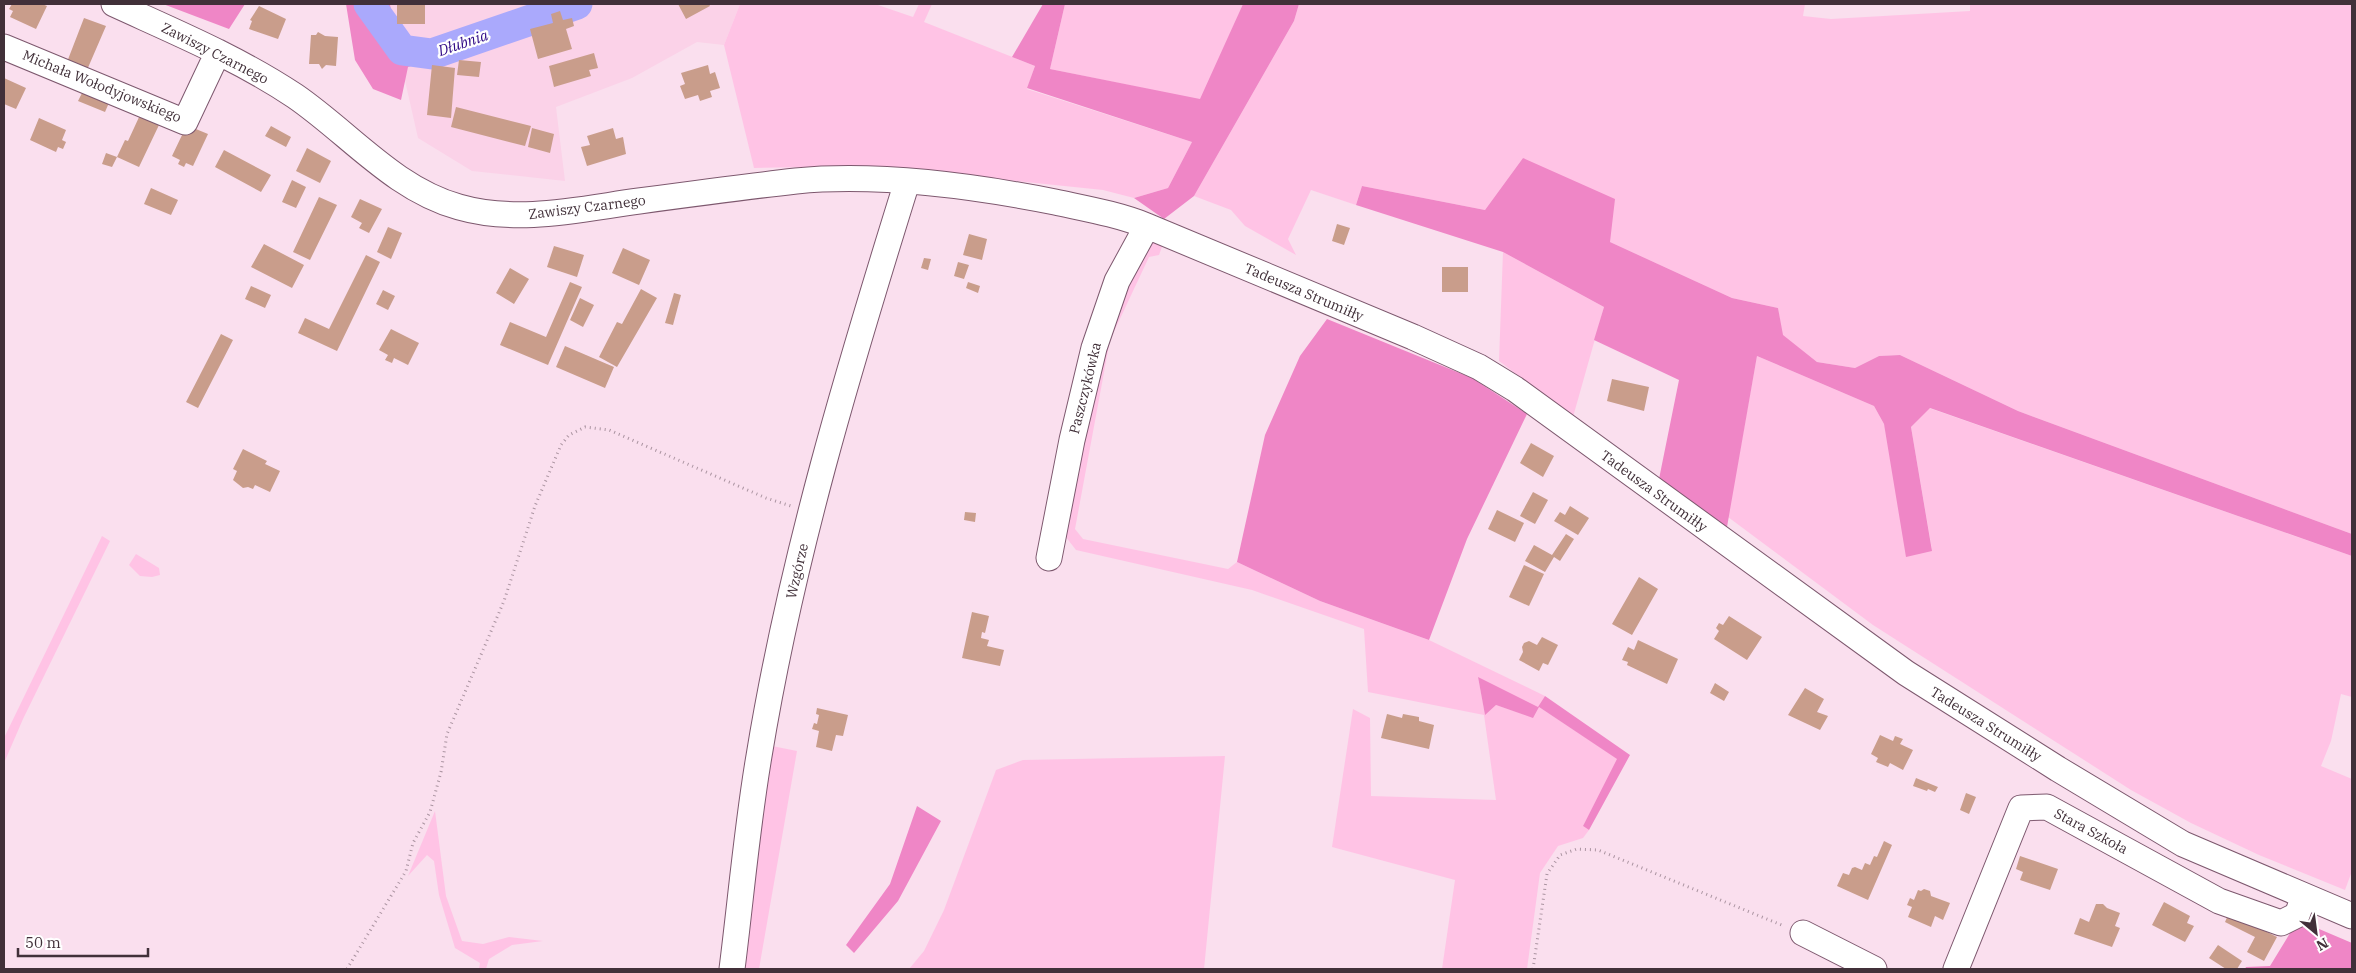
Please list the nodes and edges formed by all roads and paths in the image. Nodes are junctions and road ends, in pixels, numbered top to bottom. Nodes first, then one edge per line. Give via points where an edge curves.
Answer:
1 (114, 4) edge
2 (4, 47) edge
3 (218, 52) junction
4 (907, 182) junction
5 (1147, 226) junction
6 (810, 512) junction
7 (1049, 558) dead end
8 (2304, 896) junction
9 (2352, 916) edge
10 (1804, 933) joint
11 (347, 969) edge
12 (732, 969) edge
13 (1533, 969) edge
14 (1874, 969) edge
15 (1956, 969) edge

1 - 3 street, Zawiszy Czarnego
2 - 3 street, Michała Wołodyjowskiego via 185,122
3 - 4 street, Zawiszy Czarnego via 258,73 314,110 405,182 451,204 488,213 542,214 824,178
4 - 5 street, Tadeusza Strumiłły via 1008,193 1121,215
4 - 6 street, Wzgórze
5 - 7 street, Paszczykówka via 1118,281 1094,348
5 - 8 street, Tadeusza Strumiłły via 1479,367 1515,389 1914,678 2183,844
6 - 11 path via 766,498 609,430 585,427 569,435 561,444 535,506 504,601 447,734 430,812 413,843 406,871
6 - 12 street, Wzgórze via 759,756
8 - 9 street, Tadeusza Strumiłły
8 - 15 street, Stara Szkoła via 2297,915 2281,923 2220,901 2047,807 2021,808
10 - 13 path via 1598,850 1577,849 1560,855 1547,874
10 - 14 street

